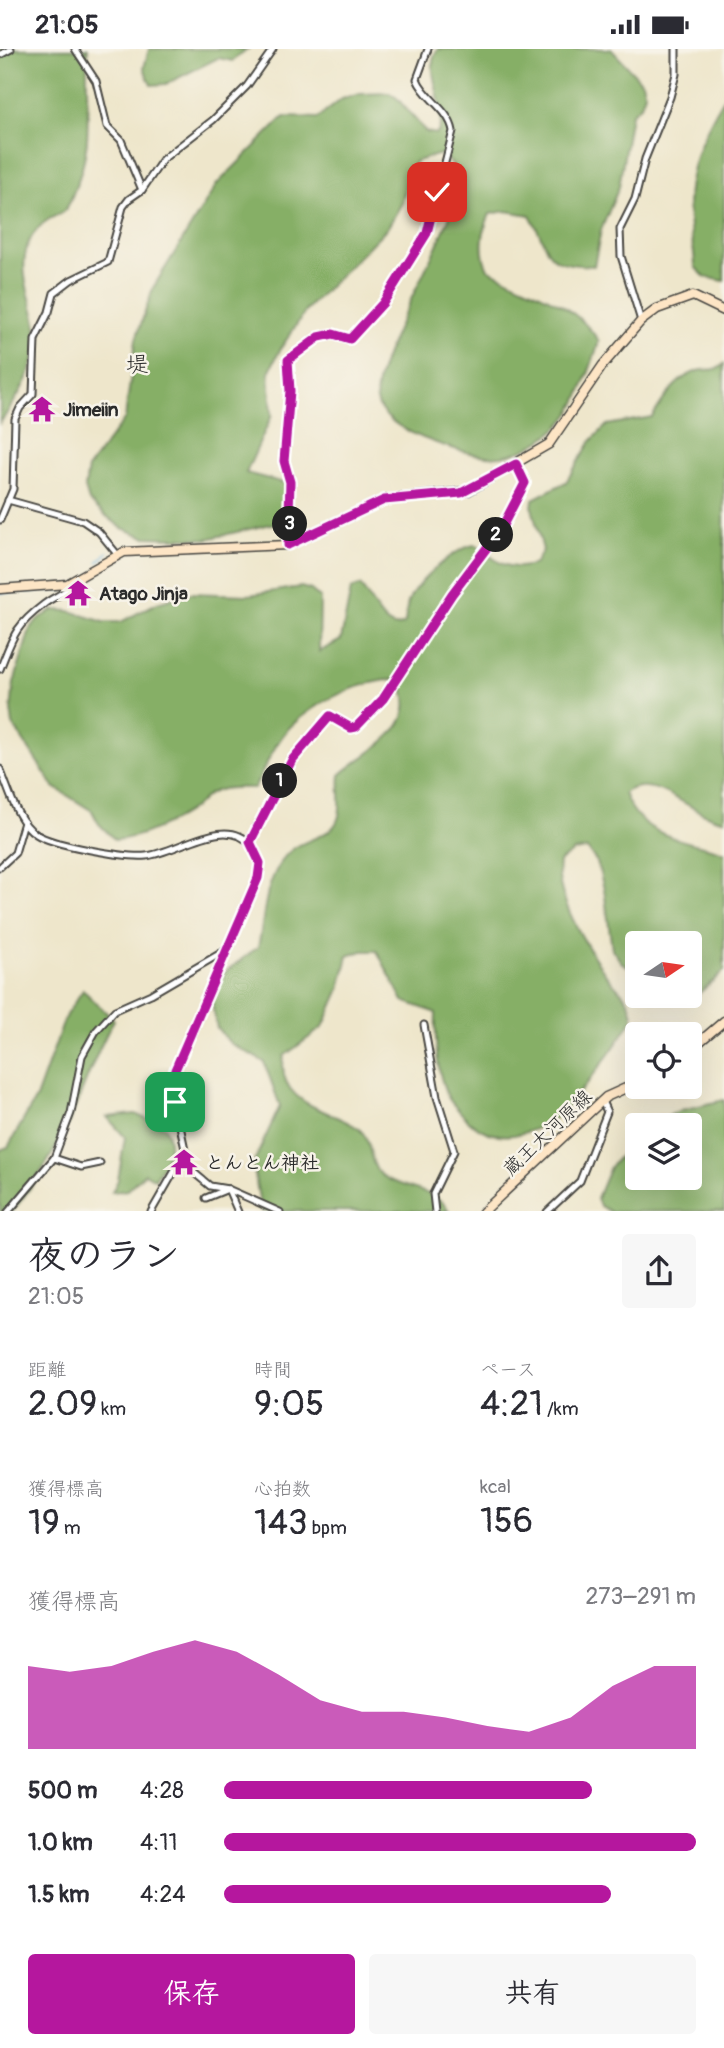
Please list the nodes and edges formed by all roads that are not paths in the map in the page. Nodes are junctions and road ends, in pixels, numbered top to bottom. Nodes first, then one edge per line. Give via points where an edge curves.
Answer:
1 (11, 49) edge
2 (75, 49) edge
3 (273, 49) edge
4 (428, 49) edge
5 (676, 49) edge
6 (0, 55) edge
7 (142, 190) junction
8 (724, 311) edge
9 (641, 321) junction
10 (516, 464) junction
11 (8, 500) junction
12 (0, 520) edge
13 (288, 545) junction
14 (117, 554) junction
15 (70, 587) junction
16 (0, 589) edge
17 (0, 669) edge
18 (0, 769) edge
19 (24, 822) junction
20 (250, 842) junction
21 (0, 867) edge
22 (228, 949) junction
23 (724, 1021) edge
24 (424, 1025) dead end
25 (702, 1040) edge
26 (625, 1089) edge
27 (602, 1101) junction
28 (185, 1153) junction
29 (54, 1158) junction
30 (100, 1163) dead end
31 (228, 1189) junction
32 (206, 1198) dead end
33 (9, 1211) edge
34 (152, 1211) edge
35 (238, 1211) edge
36 (278, 1211) edge
37 (435, 1211) edge
38 (484, 1211) edge
39 (548, 1211) edge

1 - 6 street
2 - 7 street via 96,81 107,126 121,140
3 - 7 street via 247,86 163,159
4 - 13 street via 417,79 451,121 453,131 429,227 383,303 350,339 333,334 319,337 288,360 284,461 290,482
5 - 9 street via 670,97 620,229 621,256
7 - 11 street via 123,207 108,262 54,293 35,340 33,394 15,419 13,489
8 - 9 street via 693,296 657,309
9 - 10 street via 603,365 557,435
10 - 13 street via 461,493 384,500
10 - 20 street via 525,483 501,529 383,699 356,727 330,716 292,760
11 - 12 street
11 - 14 street via 83,521 99,531
13 - 14 street
14 - 15 street
15 - 16 street
15 - 17 street via 17,628
18 - 19 street
19 - 20 street via 43,837 125,857 167,852 222,832
19 - 21 street via 15,853
20 - 22 street via 259,870
22 - 28 street via 172,1084
22 - 29 street via 115,1010 96,1031 82,1056 71,1113
23 - 25 street
24 - 37 street via 437,1097 454,1150 433,1194
26 - 27 street, 蔵王大河原線
27 - 38 street, 蔵王大河原線
27 - 39 street via 607,1111 580,1181
28 - 31 street via 197,1176 210,1186
28 - 34 street
29 - 30 street via 81,1167
29 - 33 street
31 - 32 street
31 - 35 street
31 - 36 street

